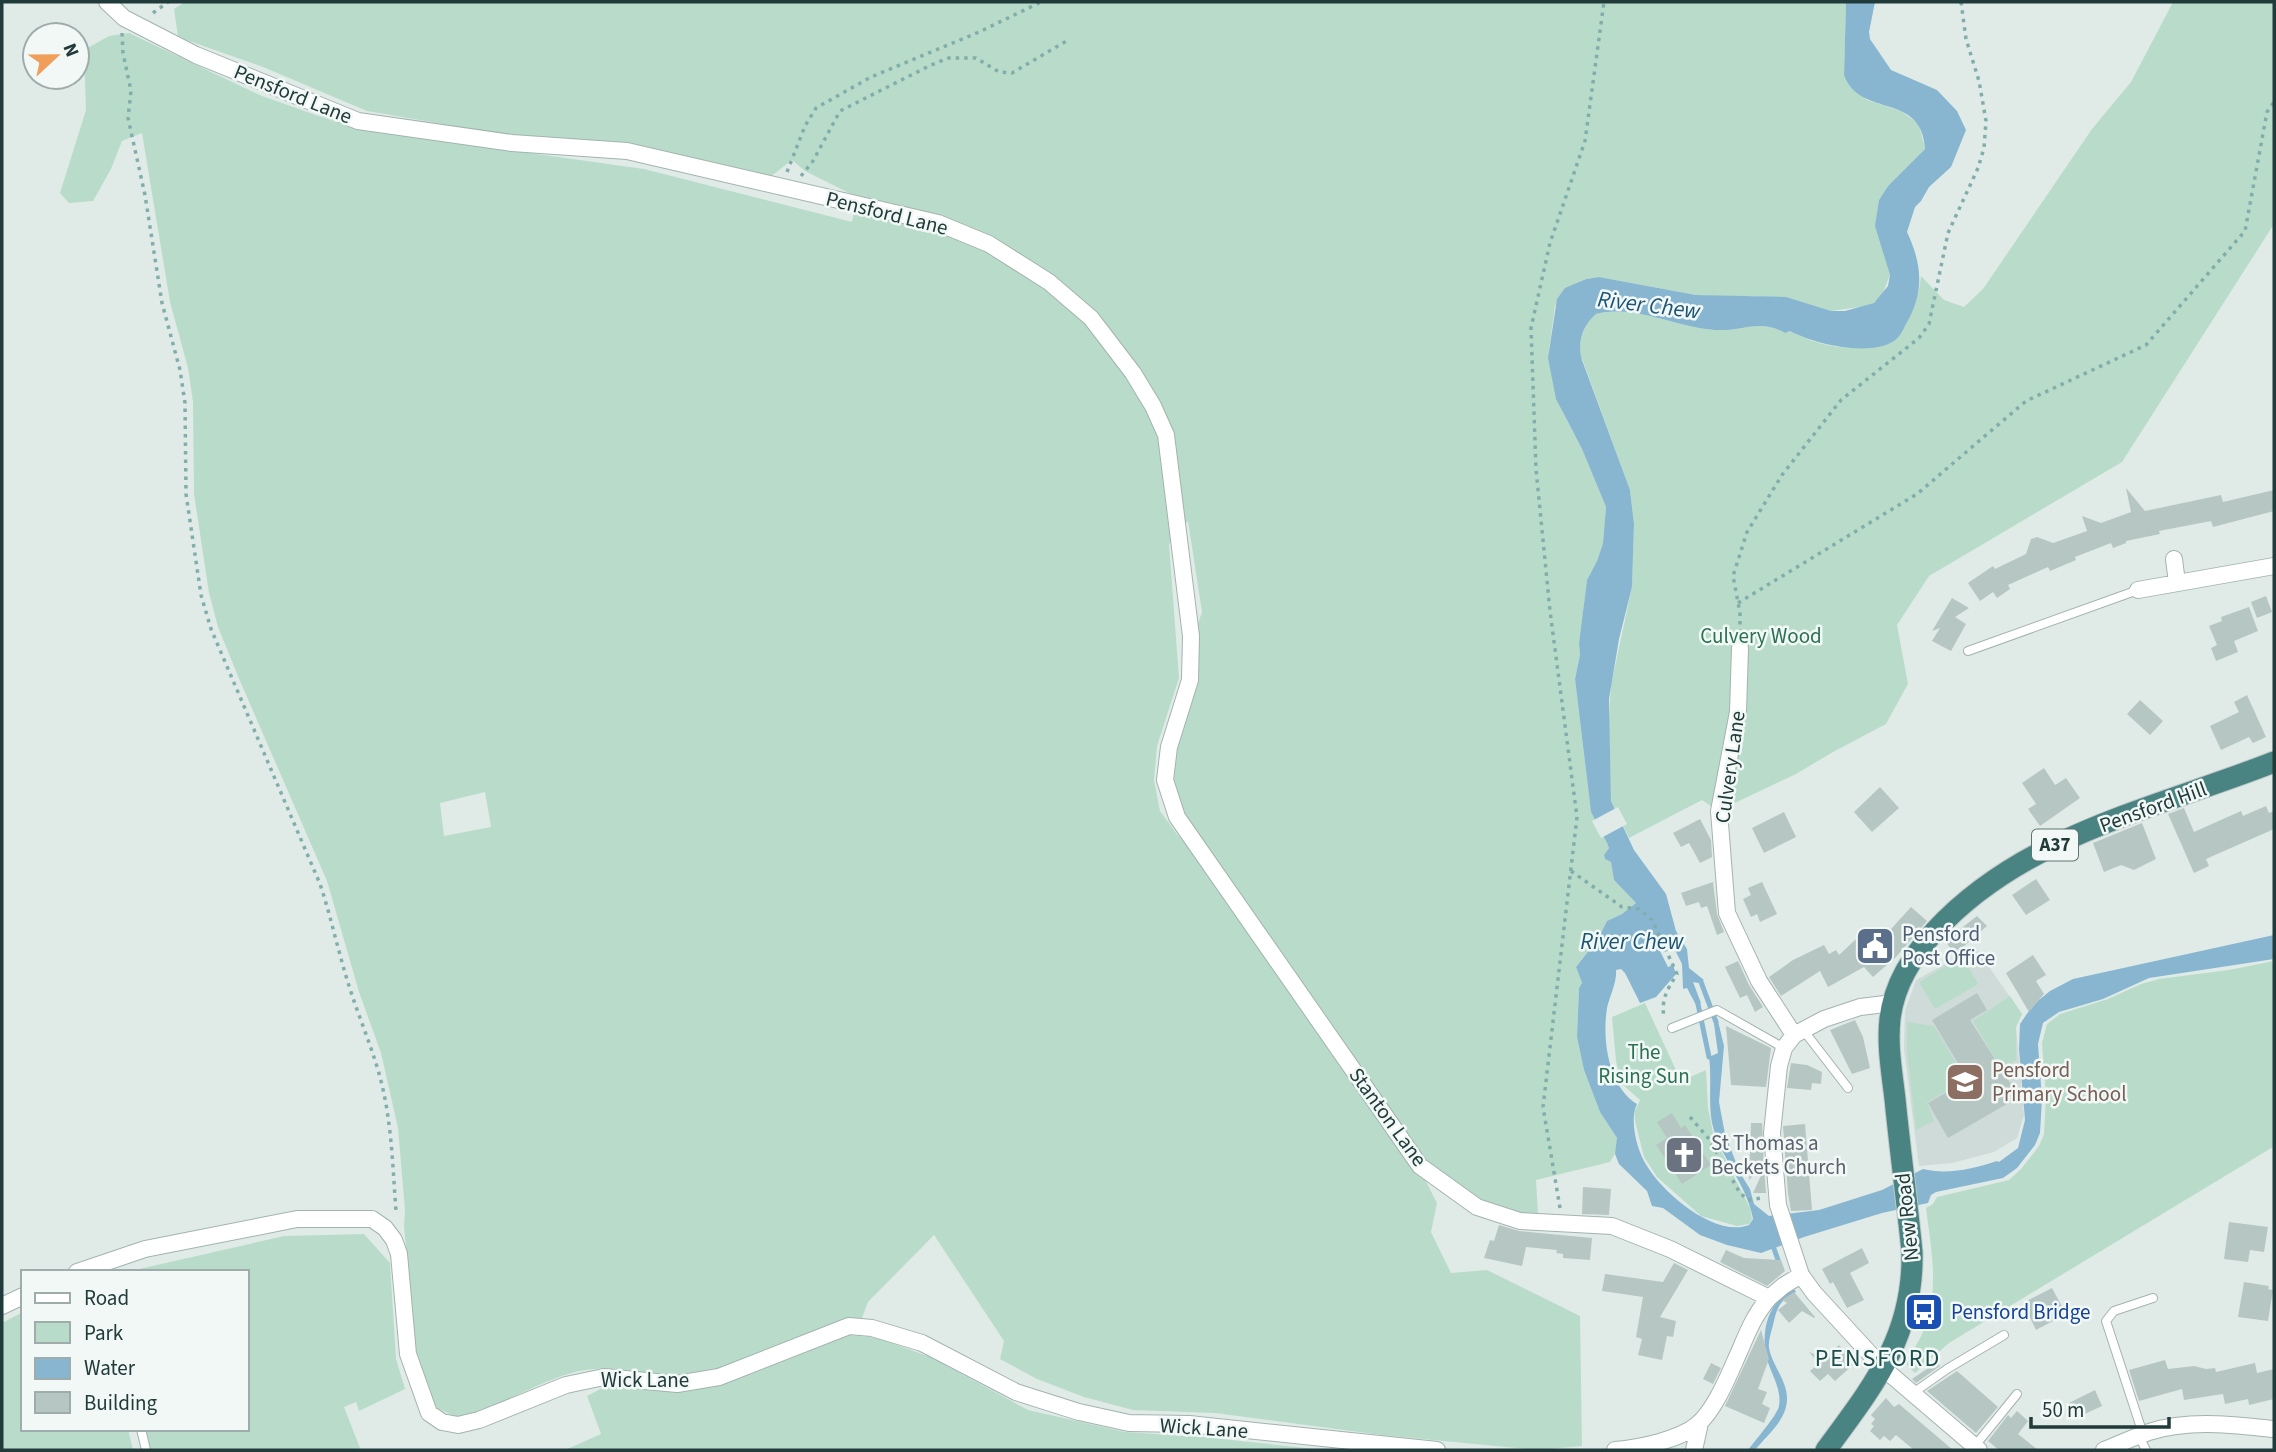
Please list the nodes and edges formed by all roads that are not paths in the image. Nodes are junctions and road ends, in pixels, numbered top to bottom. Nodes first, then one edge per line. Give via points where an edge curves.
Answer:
1 (107, 2) edge
2 (2174, 559) dead end
3 (2274, 566) edge
4 (2177, 583) junction
5 (2138, 590) joint
6 (1740, 648) road end
7 (1968, 651) dead end
8 (2274, 762) edge
9 (1209, 864) joint
10 (1892, 1003) junction
11 (1672, 1028) road end
12 (1799, 1033) junction
13 (1784, 1048) junction
14 (1848, 1088) dead end
15 (97, 1268) edge
16 (1801, 1275) junction
17 (21, 1297) edge
18 (1769, 1298) junction
19 (2153, 1298) dead end
20 (2, 1306) edge
21 (2004, 1335) dead end
22 (1882, 1368) junction
23 (1913, 1393) junction
24 (2017, 1394) dead end
25 (1700, 1423) junction
26 (2274, 1429) edge
27 (141, 1431) edge
28 (2143, 1440) edge
29 (1972, 1447) edge
30 (146, 1450) edge
31 (1437, 1450) edge
32 (1615, 1450) edge
33 (1694, 1450) edge
34 (1826, 1450) edge
35 (2104, 1450) edge

1 - 9 street, Pensford Lane via 124,18 196,55 358,121 512,143 627,152 938,223 989,244 1049,282 1091,318 1133,373 1166,435 1191,636 1191,680 1169,747 1166,780 1177,817
2 - 4 street
3 - 4 street
4 - 5 street
5 - 7 lane
6 - 12 street, Culvery Lane via 1738,712 1719,811 1727,913 1759,981
8 - 10 highway, Pensford Hill / A37 via 2086,831 2008,870 1974,894 1931,936 1902,975
9 - 18 street, Stanton Lane via 1420,1166 1477,1207 1520,1221 1612,1226
10 - 12 street via 1860,1007
10 - 22 highway, New Road / A37 via 1889,1040 1912,1271 1908,1306
11 - 13 lane via 1717,1010
12 - 13 street
12 - 14 lane
13 - 16 street via 1772,1133 1777,1205
15 - 31 street, Wick Lane via 145,1250 297,1219 372,1219 385,1228 399,1254 408,1354 429,1413 458,1425 566,1385 604,1377 677,1384 719,1377 849,1326 922,1343 1016,1392 1129,1423 1189,1424
16 - 18 street
16 - 22 street
17 - 20 street
18 - 25 street via 1757,1312 1720,1394
19 - 28 lane via 2114,1311 2106,1321
21 - 23 lane
22 - 23 street
22 - 34 highway, New Road / A37
23 - 29 street
24 - 29 lane
25 - 32 street via 1639,1448
25 - 33 street
26 - 28 street via 2186,1425
27 - 30 lane
28 - 35 street

